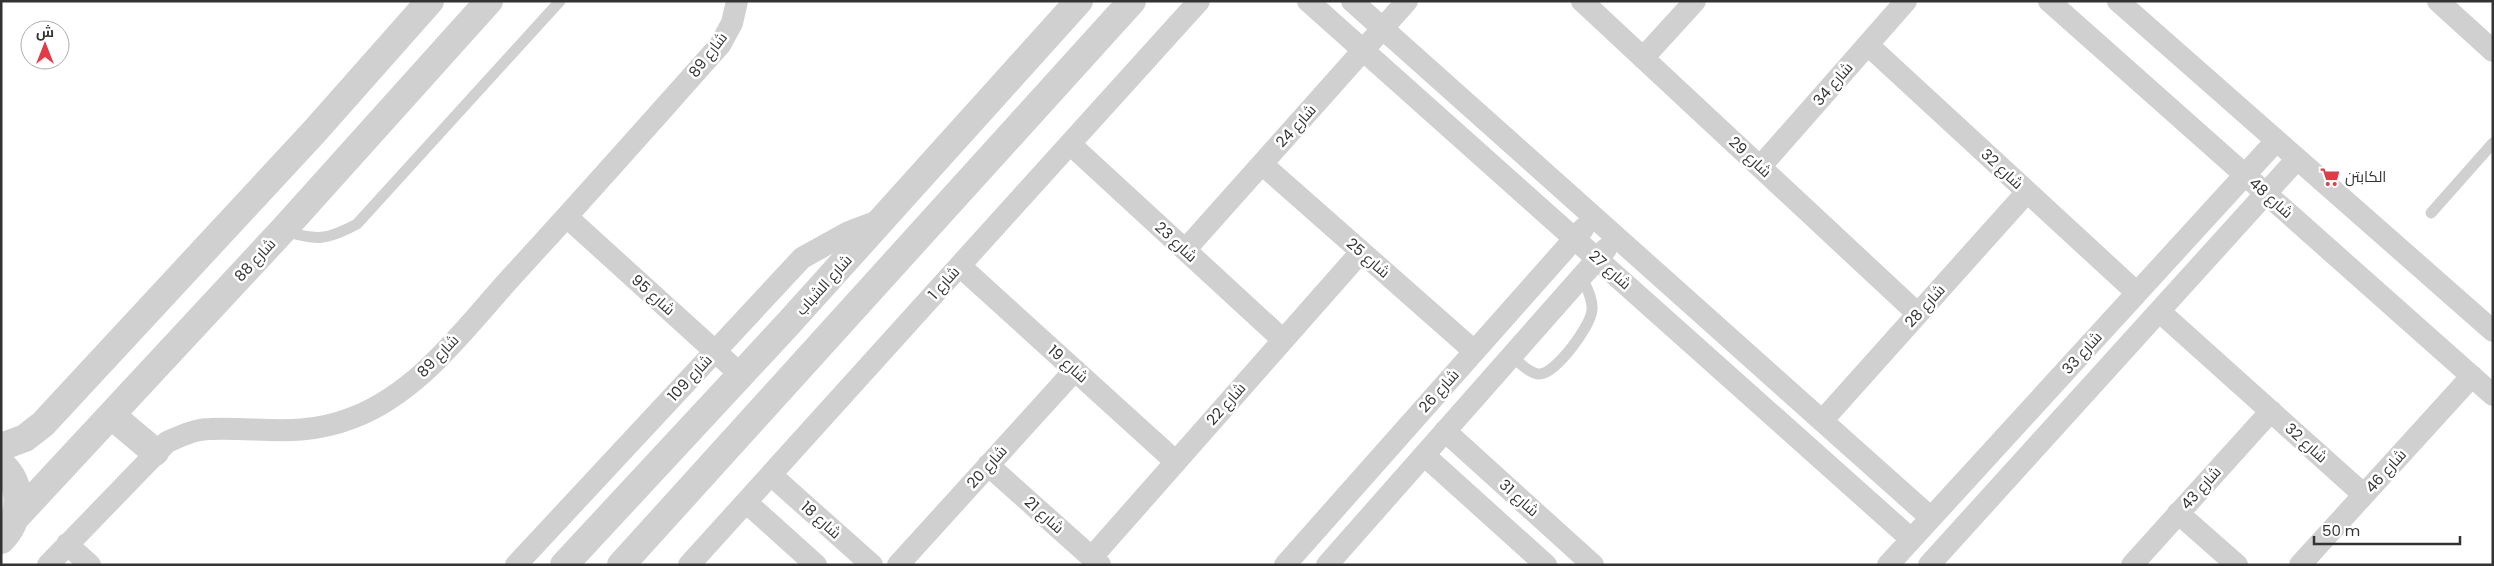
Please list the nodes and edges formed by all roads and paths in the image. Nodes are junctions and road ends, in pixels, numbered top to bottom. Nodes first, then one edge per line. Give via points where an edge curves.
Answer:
1 (430, 1) edge
2 (490, 1) edge
3 (560, 1) edge
4 (737, 1) edge
5 (1079, 1) edge
6 (1132, 1) edge
7 (1199, 1) edge
8 (1308, 1) edge
9 (1352, 1) edge
10 (1407, 1) edge
11 (1582, 1) edge
12 (1695, 1) edge
13 (1906, 1) edge
14 (2049, 1) edge
15 (2118, 1) edge
16 (2438, 1) edge
17 (1382, 28) junction
18 (1868, 44) junction
19 (1363, 50) junction
20 (2493, 51) edge
21 (1643, 58) junction
22 (2276, 141) junction
23 (2493, 143) edge
24 (1070, 144) junction
25 (2297, 159) junction
26 (1262, 164) junction
27 (1760, 167) junction
28 (2245, 175) junction
29 (2027, 192) junction
30 (2266, 194) junction
31 (2431, 213) dead end
32 (567, 217) junction
33 (1594, 217) junction
34 (884, 218) junction
35 (283, 230) junction
36 (1616, 238) junction
37 (1574, 239) junction
38 (1185, 250) junction
39 (1361, 252) junction
40 (1597, 259) junction
41 (960, 266) junction
42 (1582, 277) junction
43 (2137, 293) junction
44 (2160, 311) junction
45 (1918, 314) junction
46 (787, 325) junction
47 (2493, 331) edge
48 (1283, 340) junction
49 (817, 349) junction
50 (715, 351) junction
51 (1474, 351) junction
52 (1511, 356) junction
53 (1075, 370) junction
54 (740, 374) junction
55 (2472, 376) junction
56 (2493, 395) edge
57 (2271, 411) junction
58 (111, 415) junction
59 (1822, 421) junction
60 (1445, 431) junction
61 (1, 447) edge
62 (155, 452) junction
63 (1424, 455) junction
64 (1176, 462) junction
65 (1, 464) edge
66 (988, 466) junction
67 (771, 475) junction
68 (2364, 495) junction
69 (746, 502) junction
70 (2178, 513) junction
71 (16, 516) junction
72 (1931, 518) junction
73 (1911, 539) junction
74 (1, 540) edge
75 (67, 544) junction
76 (1096, 561) edge
77 (1536, 561) edge
78 (48, 565) edge
79 (90, 565) edge
80 (516, 565) edge
81 (564, 565) edge
82 (621, 565) edge
83 (689, 565) edge
84 (816, 565) edge
85 (872, 565) edge
86 (898, 565) edge
87 (1285, 565) edge
88 (1327, 565) edge
89 (1593, 565) edge
90 (1888, 565) edge
91 (1929, 565) edge
92 (2132, 565) edge
93 (2237, 565) edge
94 (2300, 565) edge

1 - 61 street via 314,132 43,424 25,438
2 - 35 street, شارع 88
3 - 35 lane via 358,224 325,237 308,238
4 - 32 street, شارع 89 via 732,22 720,44
5 - 34 street, شارع الشباب
6 - 49 street
7 - 24 street, شارع 1
8 - 19 street, شارع 27
9 - 17 street, شارع 27
10 - 17 street, شارع 24
11 - 21 street, شارع 29
12 - 21 street
13 - 18 street, شارع 34
14 - 28 street, شارع 48
15 - 22 street
16 - 20 street
17 - 19 street, شارع 24
17 - 33 street, شارع 27
18 - 27 street, شارع 34
18 - 29 street, شارع 32
19 - 26 street, شارع 24
19 - 37 street, شارع 27
21 - 27 street, شارع 29
22 - 25 street
22 - 28 street, شارع 33
23 - 31 lane
24 - 38 street, شارع 23
24 - 41 street, شارع 1
25 - 30 street, شارع 33
25 - 47 street
26 - 38 street, شارع 24
26 - 39 street, شارع 25
27 - 45 street, شارع 29
28 - 30 street, شارع 48
28 - 43 street, شارع 33
29 - 43 street, شارع 32
29 - 45 street, شارع 28
30 - 44 street, شارع 33
30 - 55 street, شارع 48
32 - 50 street, شارع 95
32 - 62 street, شارع 89 via 435,360 384,404 324,427 274,431 209,428 187,433
33 - 36 street, شارع 27
33 - 37 street, شارع 26
34 - 46 street, شارع الشباب
34 - 50 street, شارع 109 via 849,232 802,258
35 - 58 street, شارع 88
36 - 40 street, شارع 26
36 - 59 street, شارع 27
37 - 40 street, شارع 27
37 - 51 street, شارع 26
38 - 48 street, شارع 23
39 - 48 street, شارع 22
39 - 51 street, شارع 25
40 - 42 street, شارع 26
40 - 73 street, شارع 27
41 - 53 street, شارع 19
41 - 67 street, شارع 1
42 - 52 street, شارع 26
42 - 52 lane via 1591,297 1590,322 1552,370 1534,374
43 - 72 street, شارع 33
44 - 57 street, شارع 32
44 - 91 street, شارع 33
45 - 59 street, شارع 28
46 - 49 street
46 - 54 street, شارع الشباب
48 - 64 street, شارع 22
49 - 82 street
50 - 54 street, شارع 95
50 - 80 street, شارع 109
51 - 87 street, شارع 26
52 - 60 street, شارع 26
53 - 64 street, شارع 19
53 - 66 street, شارع 20
54 - 81 street, شارع الشباب
55 - 56 street, شارع 48
55 - 68 street, شارع 46
57 - 68 street, شارع 32
57 - 70 street, شارع 43
58 - 62 street
58 - 71 street, شارع 88
59 - 72 street, شارع 27
60 - 63 street, شارع 26
60 - 89 street, شارع 31
62 - 75 street, شارع 89
63 - 77 street, شارع 31
63 - 88 street, شارع 26
64 - 76 street, شارع 22
65 - 71 street via 12,476 17,489
66 - 76 street, شارع 21
66 - 86 street, شارع 20
67 - 69 street, شارع 1
67 - 85 street, شارع 18
68 - 94 street, شارع 46
69 - 83 street, شارع 1
69 - 84 street
70 - 92 street, شارع 43
70 - 93 street
71 - 74 street, شارع 88
72 - 73 street, شارع 33
73 - 90 street, شارع 33
75 - 78 street, شارع 89
75 - 79 street

